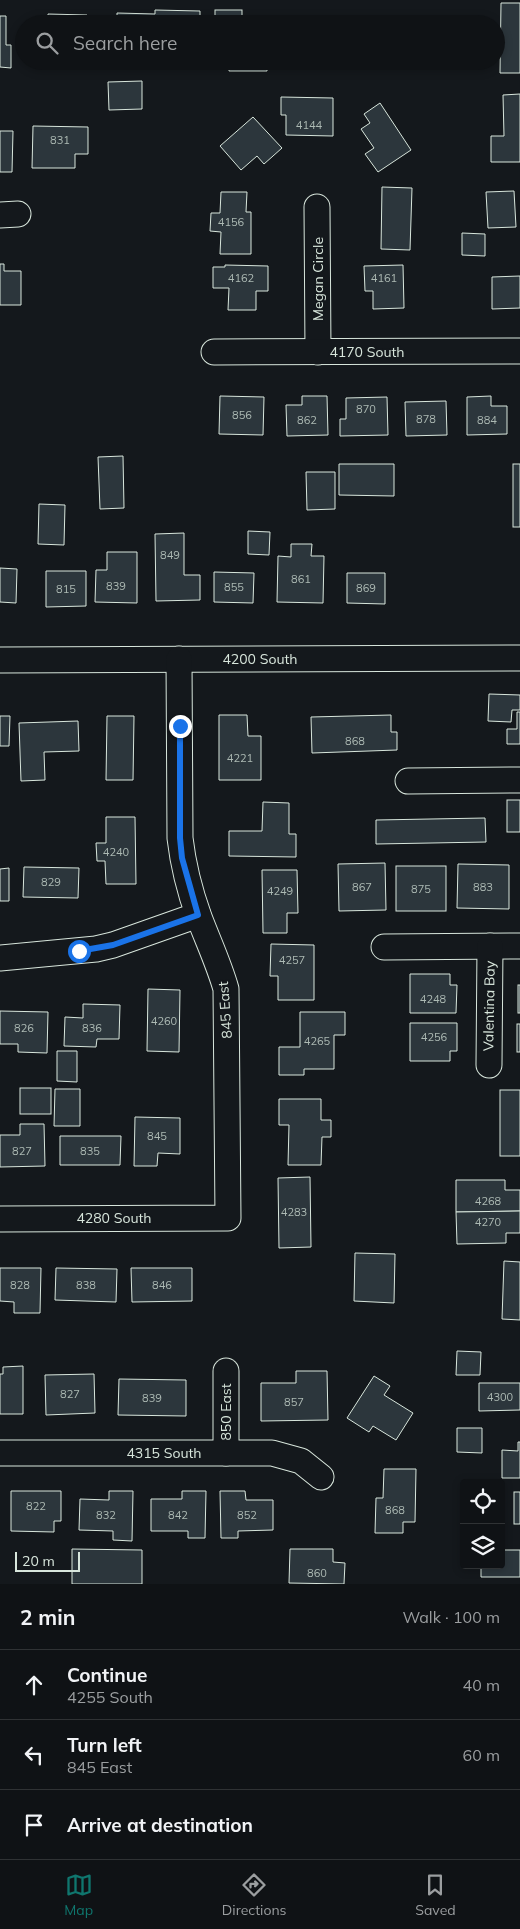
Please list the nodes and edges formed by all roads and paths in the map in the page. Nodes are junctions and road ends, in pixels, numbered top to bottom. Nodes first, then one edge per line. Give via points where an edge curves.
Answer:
1 (318, 207) dead end
2 (520, 351) edge
3 (214, 352) dead end
4 (318, 352) junction
5 (520, 658) edge
6 (179, 659) junction
7 (0, 660) edge
8 (520, 780) edge
9 (408, 781) dead end
10 (198, 915) junction
11 (490, 946) junction
12 (520, 946) edge
13 (384, 947) dead end
14 (0, 958) edge
15 (489, 1065) dead end
16 (228, 1218) joint
17 (0, 1219) edge
18 (226, 1371) dead end
19 (0, 1453) edge
20 (226, 1453) junction
21 (321, 1477) dead end

1 - 4 street, Megan Circle
2 - 4 street, 4170 South
3 - 4 street, 4170 South
5 - 6 street, 4200 South
6 - 7 street, 4200 South
6 - 10 street, 845 East via 180,838 182,858
8 - 9 street
10 - 14 street via 96,949
10 - 16 street, 845 East via 226,989
11 - 12 street
11 - 13 street
11 - 15 street, Valentina Bay
16 - 17 street, 4280 South
18 - 20 street, 850 East
19 - 20 street, 4315 South
20 - 21 street, 4315 South via 272,1453 301,1461

